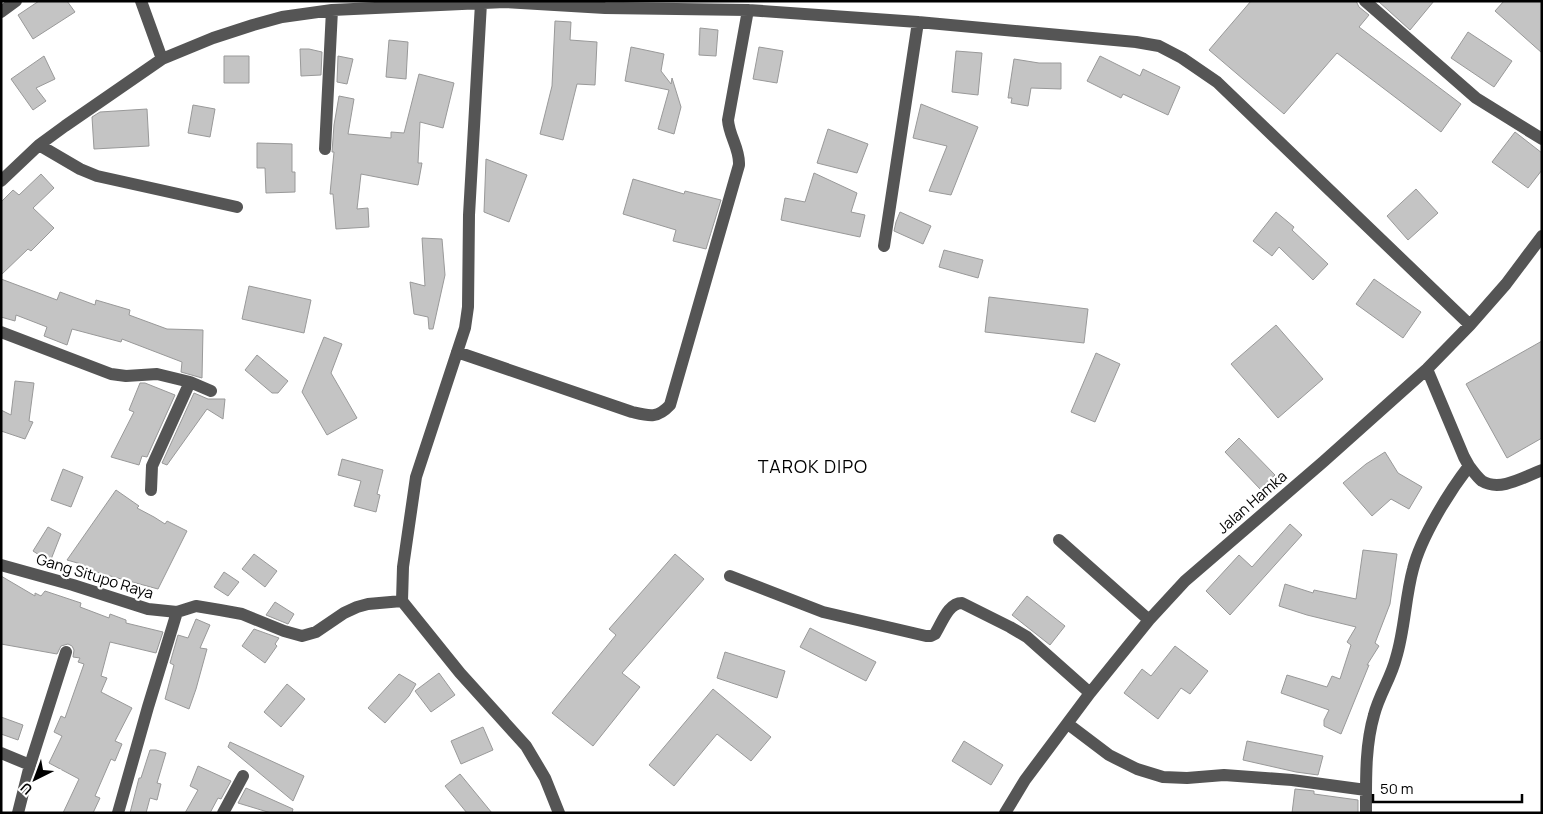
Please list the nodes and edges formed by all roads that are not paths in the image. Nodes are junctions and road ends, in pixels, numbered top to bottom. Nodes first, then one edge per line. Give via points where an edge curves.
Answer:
1 (16, 1) edge
2 (141, 1) edge
3 (1365, 1) edge
4 (505, 2) edge
5 (481, 3) junction
6 (332, 10) junction
7 (748, 10) junction
8 (1, 12) edge
9 (918, 22) junction
10 (162, 59) junction
11 (1542, 140) edge
12 (39, 145) junction
13 (325, 150) dead end
14 (1, 181) edge
15 (237, 207) dead end
16 (1542, 236) edge
17 (884, 246) dead end
18 (1470, 325) junction
19 (1, 332) edge
20 (457, 352) junction
21 (1427, 369) junction
22 (190, 382) junction
23 (211, 391) dead end
24 (1469, 466) junction
25 (1542, 470) edge
26 (151, 490) dead end
27 (1059, 540) dead end
28 (1, 565) edge
29 (730, 576) dead end
30 (402, 601) junction
31 (177, 612) junction
32 (1149, 620) junction
33 (66, 652) dead end
34 (1090, 693) junction
35 (1068, 724) junction
36 (1, 753) edge
37 (30, 765) junction
38 (243, 776) dead end
39 (1366, 790) junction
40 (18, 813) edge
41 (118, 813) edge
42 (223, 813) edge
43 (559, 813) edge
44 (1005, 813) edge
45 (1366, 813) edge

1 - 8 street
2 - 10 street
3 - 11 street via 1476,98
4 - 5 street
4 - 7 street via 605,8
5 - 6 street
5 - 20 street via 469,215 468,307
6 - 10 street via 253,25
6 - 13 street
7 - 9 street
7 - 20 street via 728,120 740,165 670,405 663,413 650,416 632,412
9 - 17 street
9 - 18 street via 1136,42 1160,46 1182,58 1217,82
10 - 12 street
12 - 14 street
12 - 15 street via 97,176
16 - 18 street, Jalan Hamka
18 - 21 street, Jalan Hamka
19 - 22 street via 111,374 157,374
20 - 30 street via 416,477 403,567
21 - 24 street
21 - 32 street, Jalan Hamka via 1185,581
22 - 23 street
22 - 26 street via 152,466
24 - 25 street via 1480,480 1502,485
24 - 39 street via 1418,552 1396,658 1374,712 1369,734
27 - 32 street
28 - 31 street, Gang Situpo Raya via 148,609
29 - 34 street via 823,612 926,636 935,634 952,606 962,603 1026,637
30 - 31 street, Gang Situpo Raya via 357,607 316,632 302,636 242,614 196,606
30 - 43 street via 460,673 526,746 545,778
31 - 41 street
32 - 34 street, Jalan Hamka
33 - 37 street
34 - 35 street, Jalan Hamka
35 - 39 street via 1109,755 1163,777 1224,775
35 - 44 street, Jalan Hamka via 1025,780
36 - 37 street
37 - 40 street
38 - 42 street
39 - 45 street

